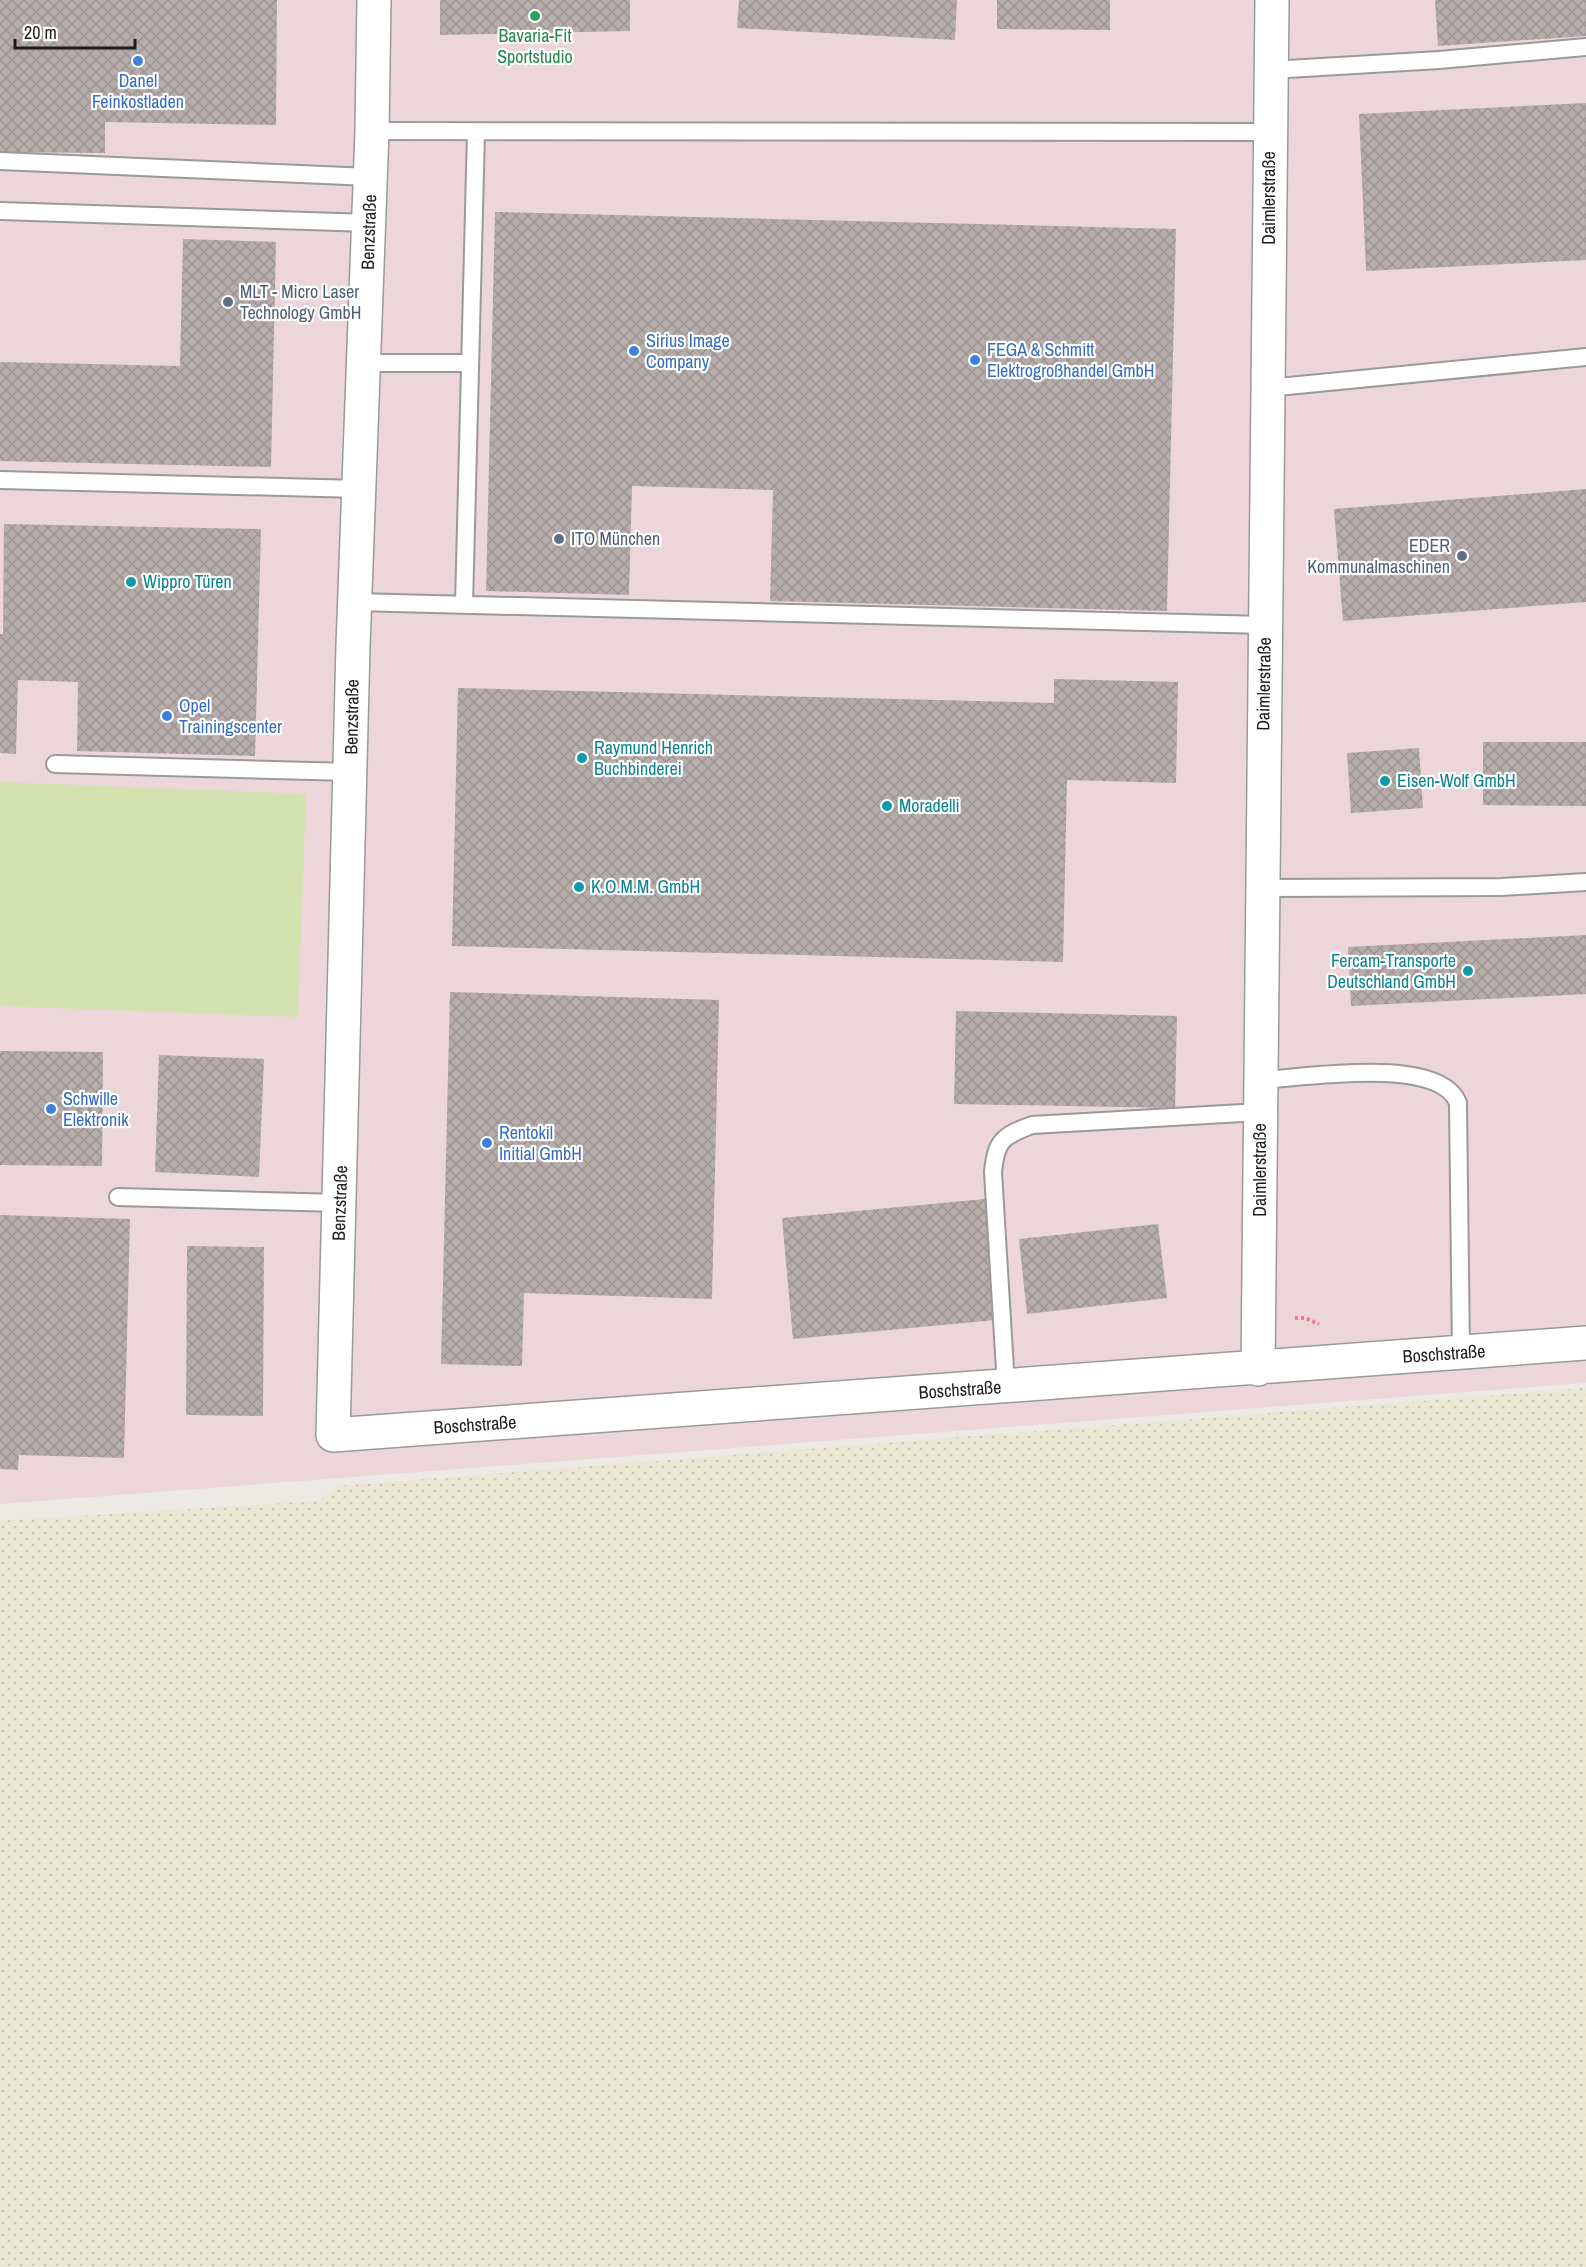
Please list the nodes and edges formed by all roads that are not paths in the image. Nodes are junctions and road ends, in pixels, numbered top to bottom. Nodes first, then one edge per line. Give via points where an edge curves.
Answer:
1 (374, 0) edge
2 (1272, 0) edge
3 (1586, 47) edge
4 (1270, 70) junction
5 (372, 131) junction
6 (476, 132) junction
7 (1269, 132) junction
8 (0, 161) edge
9 (370, 177) junction
10 (0, 211) edge
11 (369, 223) junction
12 (1586, 357) edge
13 (364, 363) junction
14 (470, 363) junction
15 (1267, 388) junction
16 (0, 480) edge
17 (359, 489) junction
18 (355, 602) junction
19 (464, 605) junction
20 (1265, 625) junction
21 (55, 764) dead end
22 (350, 772) junction
23 (1586, 882) edge
24 (1263, 888) junction
25 (1260, 1080) junction
26 (1260, 1112) junction
27 (118, 1197) dead end
28 (340, 1203) junction
29 (1586, 1343) edge
30 (1461, 1353) junction
31 (1258, 1369) junction
32 (1006, 1386) junction
33 (333, 1435) joint

1 - 5 street, Benzstraße
2 - 4 street, Daimlerstraße
3 - 4 lane
4 - 7 street, Daimlerstraße
5 - 6 lane
5 - 9 street, Benzstraße
6 - 7 lane
6 - 14 lane
7 - 15 street, Daimlerstraße
8 - 9 lane
9 - 11 street, Benzstraße
10 - 11 lane
11 - 13 street, Benzstraße
12 - 15 lane
13 - 14 lane
13 - 17 street, Benzstraße
14 - 19 lane
15 - 20 street, Daimlerstraße
16 - 17 lane
17 - 18 street, Benzstraße
18 - 19 lane
18 - 22 street, Benzstraße
19 - 20 lane
20 - 24 street, Daimlerstraße
21 - 22 lane
22 - 28 street, Benzstraße
23 - 24 lane via 1501,887
24 - 25 street, Daimlerstraße
25 - 26 street, Daimlerstraße
25 - 30 lane via 1395,1072 1427,1077 1455,1094
26 - 31 street, Daimlerstraße
26 - 32 lane via 1032,1125 1007,1134 999,1143 993,1172
27 - 28 lane
28 - 33 street, Benzstraße
29 - 30 street, Boschstraße
30 - 31 street, Boschstraße
31 - 32 street, Boschstraße
32 - 33 street, Boschstraße

